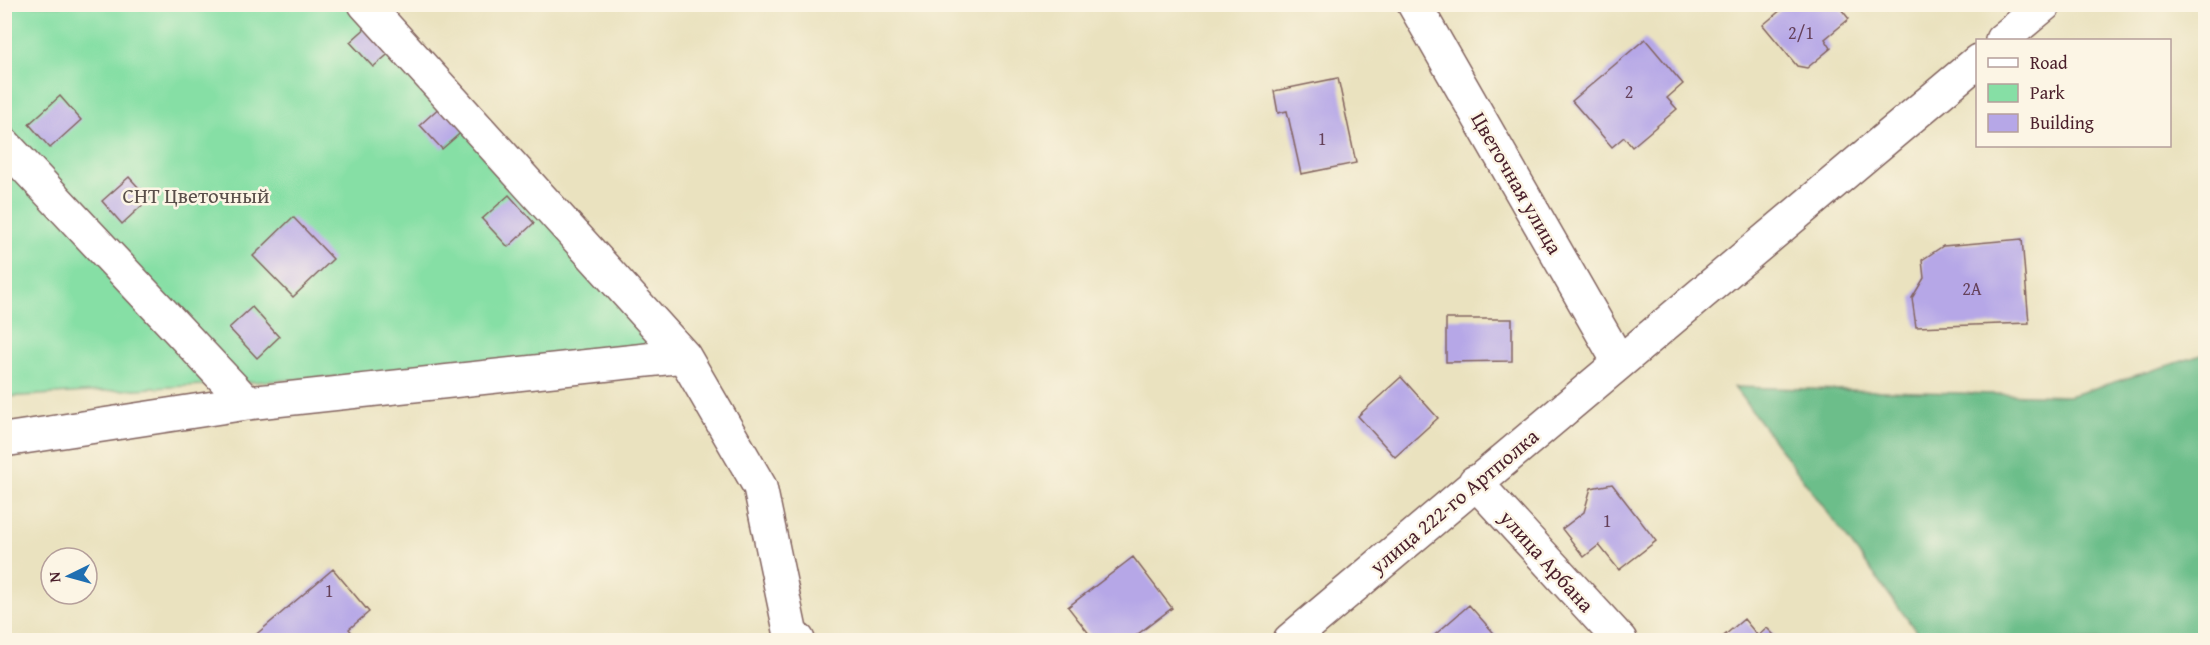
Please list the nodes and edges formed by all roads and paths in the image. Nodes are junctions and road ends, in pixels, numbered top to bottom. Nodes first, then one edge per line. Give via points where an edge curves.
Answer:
1 (365, 4) edge
2 (1414, 4) edge
3 (2045, 4) edge
4 (2003, 39) edge
5 (1976, 62) edge
6 (4, 144) edge
7 (684, 356) junction
8 (1619, 362) junction
9 (247, 402) junction
10 (4, 440) edge
11 (1475, 482) junction
12 (798, 640) edge
13 (1290, 640) edge
14 (1620, 640) edge

1 - 7 street
2 - 8 street, Цветочная улица
3 - 4 street
5 - 8 street, улица 222-го Артполка
6 - 9 street
7 - 9 street
7 - 12 street via 760,487 791,635
8 - 11 street, улица 222-го Артполка
9 - 10 street
11 - 13 street, улица 222-го Артполка
11 - 14 street, улица Арбана

